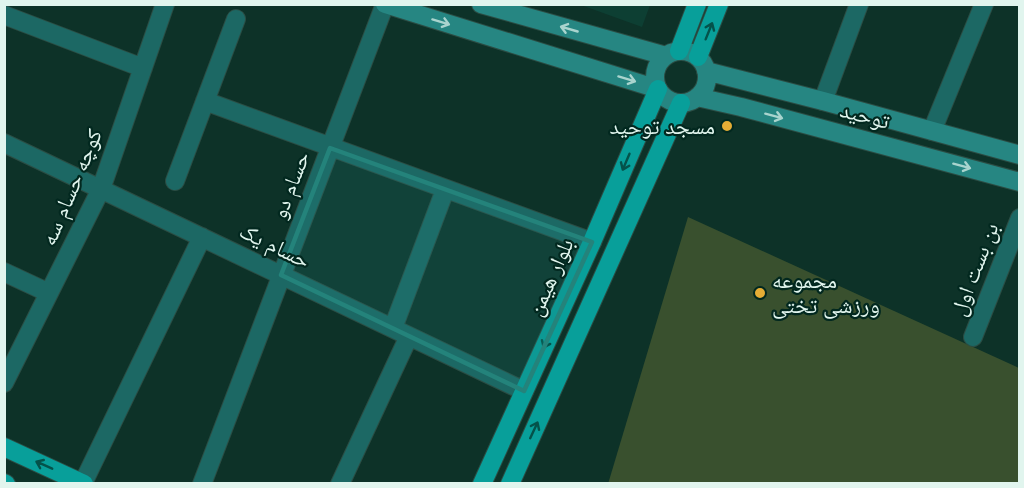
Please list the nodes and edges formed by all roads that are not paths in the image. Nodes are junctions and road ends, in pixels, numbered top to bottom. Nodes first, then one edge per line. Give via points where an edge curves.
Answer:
1 (165, 4) edge
2 (385, 4) edge
3 (481, 4) edge
4 (697, 4) edge
5 (719, 4) edge
6 (859, 4) edge
7 (984, 4) edge
8 (4, 15) edge
9 (236, 19) dead end
10 (673, 53) junction
11 (702, 64) junction
12 (143, 68) junction
13 (747, 83) junction
14 (658, 89) junction
15 (689, 100) junction
16 (205, 101) junction
17 (823, 101) junction
18 (741, 107) junction
19 (932, 131) junction
20 (4, 143) edge
21 (330, 148) junction
22 (1020, 155) edge
23 (175, 181) dead end
24 (1020, 182) edge
25 (102, 189) junction
26 (445, 190) junction
27 (1020, 218) edge
28 (202, 237) junction
29 (592, 242) junction
30 (615, 253) junction
31 (4, 272) edge
32 (281, 275) junction
33 (50, 293) junction
34 (393, 328) junction
35 (409, 336) junction
36 (973, 337) dead end
37 (4, 383) edge
38 (524, 391) junction
39 (548, 401) junction
40 (4, 447) edge
41 (83, 483) edge
42 (202, 483) edge
43 (340, 483) edge
44 (482, 483) edge
45 (510, 483) edge

1 - 12 street, کوچه حسام سه
2 -> 14 street
2 - 21 street, حسام دو
10 -> 3 street
4 - 10 main road
11 -> 5 main road
6 - 17 street
7 - 19 street
8 - 12 street
9 - 16 street
10 - 11 street via 689,52
10 - 14 street via 657,67
11 - 13 street, توحید
11 - 15 street via 705,85
12 - 25 street, کوچه حسام سه
13 - 17 street, توحید
13 - 18 street
14 - 15 street via 665,98
14 -> 29 main road, بلوار هیمن
15 - 18 street, توحید
15 - 30 main road
16 - 21 street
16 - 23 street
17 - 19 street, توحید
18 -> 24 street, توحید
19 - 22 street, توحید
20 - 25 street, حسام یک
21 - 26 street
21 - 32 street, حسام دو
25 - 28 street, حسام یک
25 - 33 street, کوچه حسام سه
26 - 29 street
26 - 34 street
27 - 36 street, بن بست اول
28 - 32 street, حسام یک
28 - 41 street
29 - 30 street
29 -> 38 main road, بلوار هیمن
30 - 39 main road
31 - 33 street
32 - 34 street, حسام یک
32 - 42 street, حسام دو
33 - 37 street, کوچه حسام سه
34 - 35 street, حسام یک
35 - 38 street, حسام یک
35 - 43 street
38 - 39 street
38 - 44 main road, بلوار هیمن
45 -> 39 main road
41 -> 40 main road

